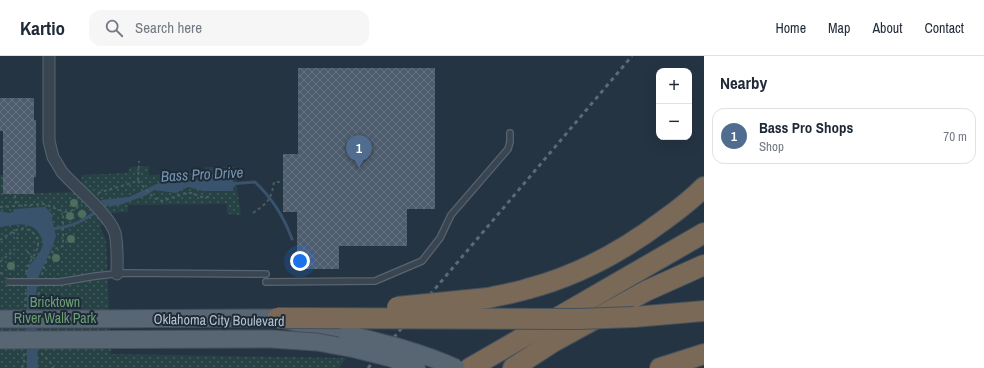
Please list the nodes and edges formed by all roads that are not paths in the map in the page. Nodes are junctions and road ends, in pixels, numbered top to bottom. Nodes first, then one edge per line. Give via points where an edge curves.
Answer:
1 (49, 56) edge
2 (510, 133) dead end
3 (704, 187) edge
4 (704, 233) edge
5 (704, 265) edge
6 (117, 274) junction
7 (266, 274) dead end
8 (7, 282) dead end
9 (266, 282) dead end
10 (704, 311) edge
11 (277, 318) junction
12 (0, 319) edge
13 (0, 340) edge
14 (704, 354) edge
15 (417, 368) edge
16 (456, 368) edge
17 (470, 368) edge
18 (513, 368) edge
19 (660, 368) edge

1 - 6 street via 51,150 62,172 108,220 115,234
2 - 9 lane via 508,149 451,215 440,238 422,261 375,281
3 - 11 highway, bridge via 668,217 626,246 586,268 528,289 488,298
4 - 17 highway
5 - 18 highway via 646,291 560,338
6 - 7 lane
6 - 8 lane, bridge via 60,282
10 - 11 highway, bridge via 565,319
11 - 12 main road, Oklahoma City Boulevard, bridge
11 - 16 main road, Oklahoma City Boulevard, bridge via 396,346
13 - 15 main road, Oklahoma City Boulevard, bridge via 271,339 318,342 391,358
14 - 19 highway

